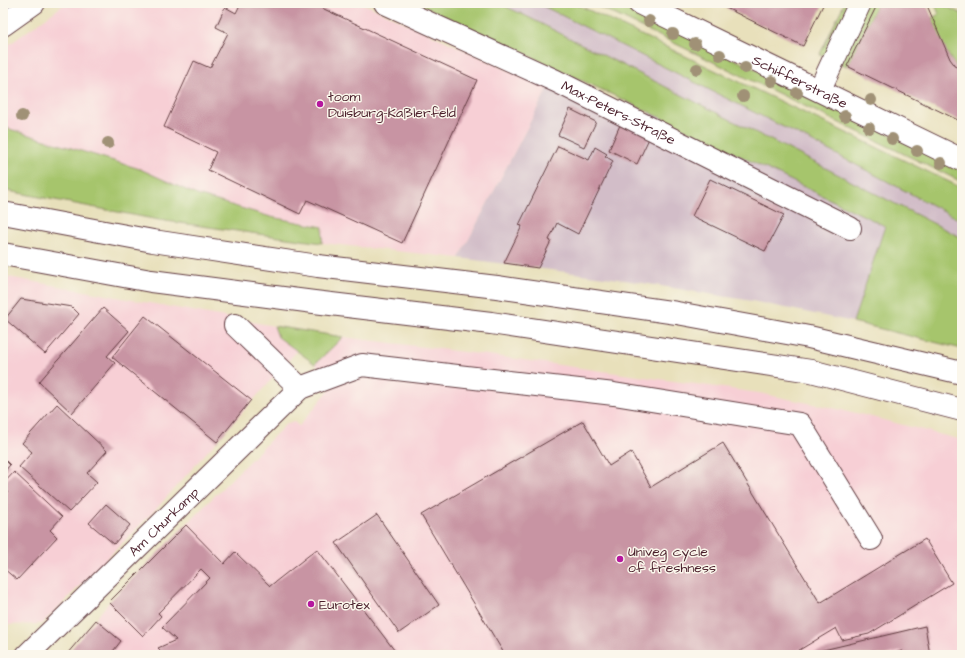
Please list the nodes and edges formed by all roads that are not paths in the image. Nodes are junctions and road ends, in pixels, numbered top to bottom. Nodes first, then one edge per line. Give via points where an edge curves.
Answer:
1 (34, 3) edge
2 (384, 3) edge
3 (639, 3) edge
4 (860, 3) edge
5 (3, 25) edge
6 (820, 90) junction
7 (962, 160) edge
8 (3, 213) edge
9 (850, 228) dead end
10 (3, 254) edge
11 (235, 325) dead end
12 (962, 373) edge
13 (300, 388) junction
14 (962, 410) edge
15 (871, 539) dead end
16 (27, 655) edge

1 - 5 main road
2 - 9 main road, Max-Peters-Straße via 556,81
3 - 6 main road, Schifferstraße
4 - 6 main road
6 - 7 main road, Schifferstraße
8 - 12 main road via 153,241 318,266 497,287 677,313 809,337
10 - 14 main road via 151,281 491,323 811,371
11 - 13 main road
13 - 15 main road via 362,365 614,394 800,424
13 - 16 main road, Am Churkamp

